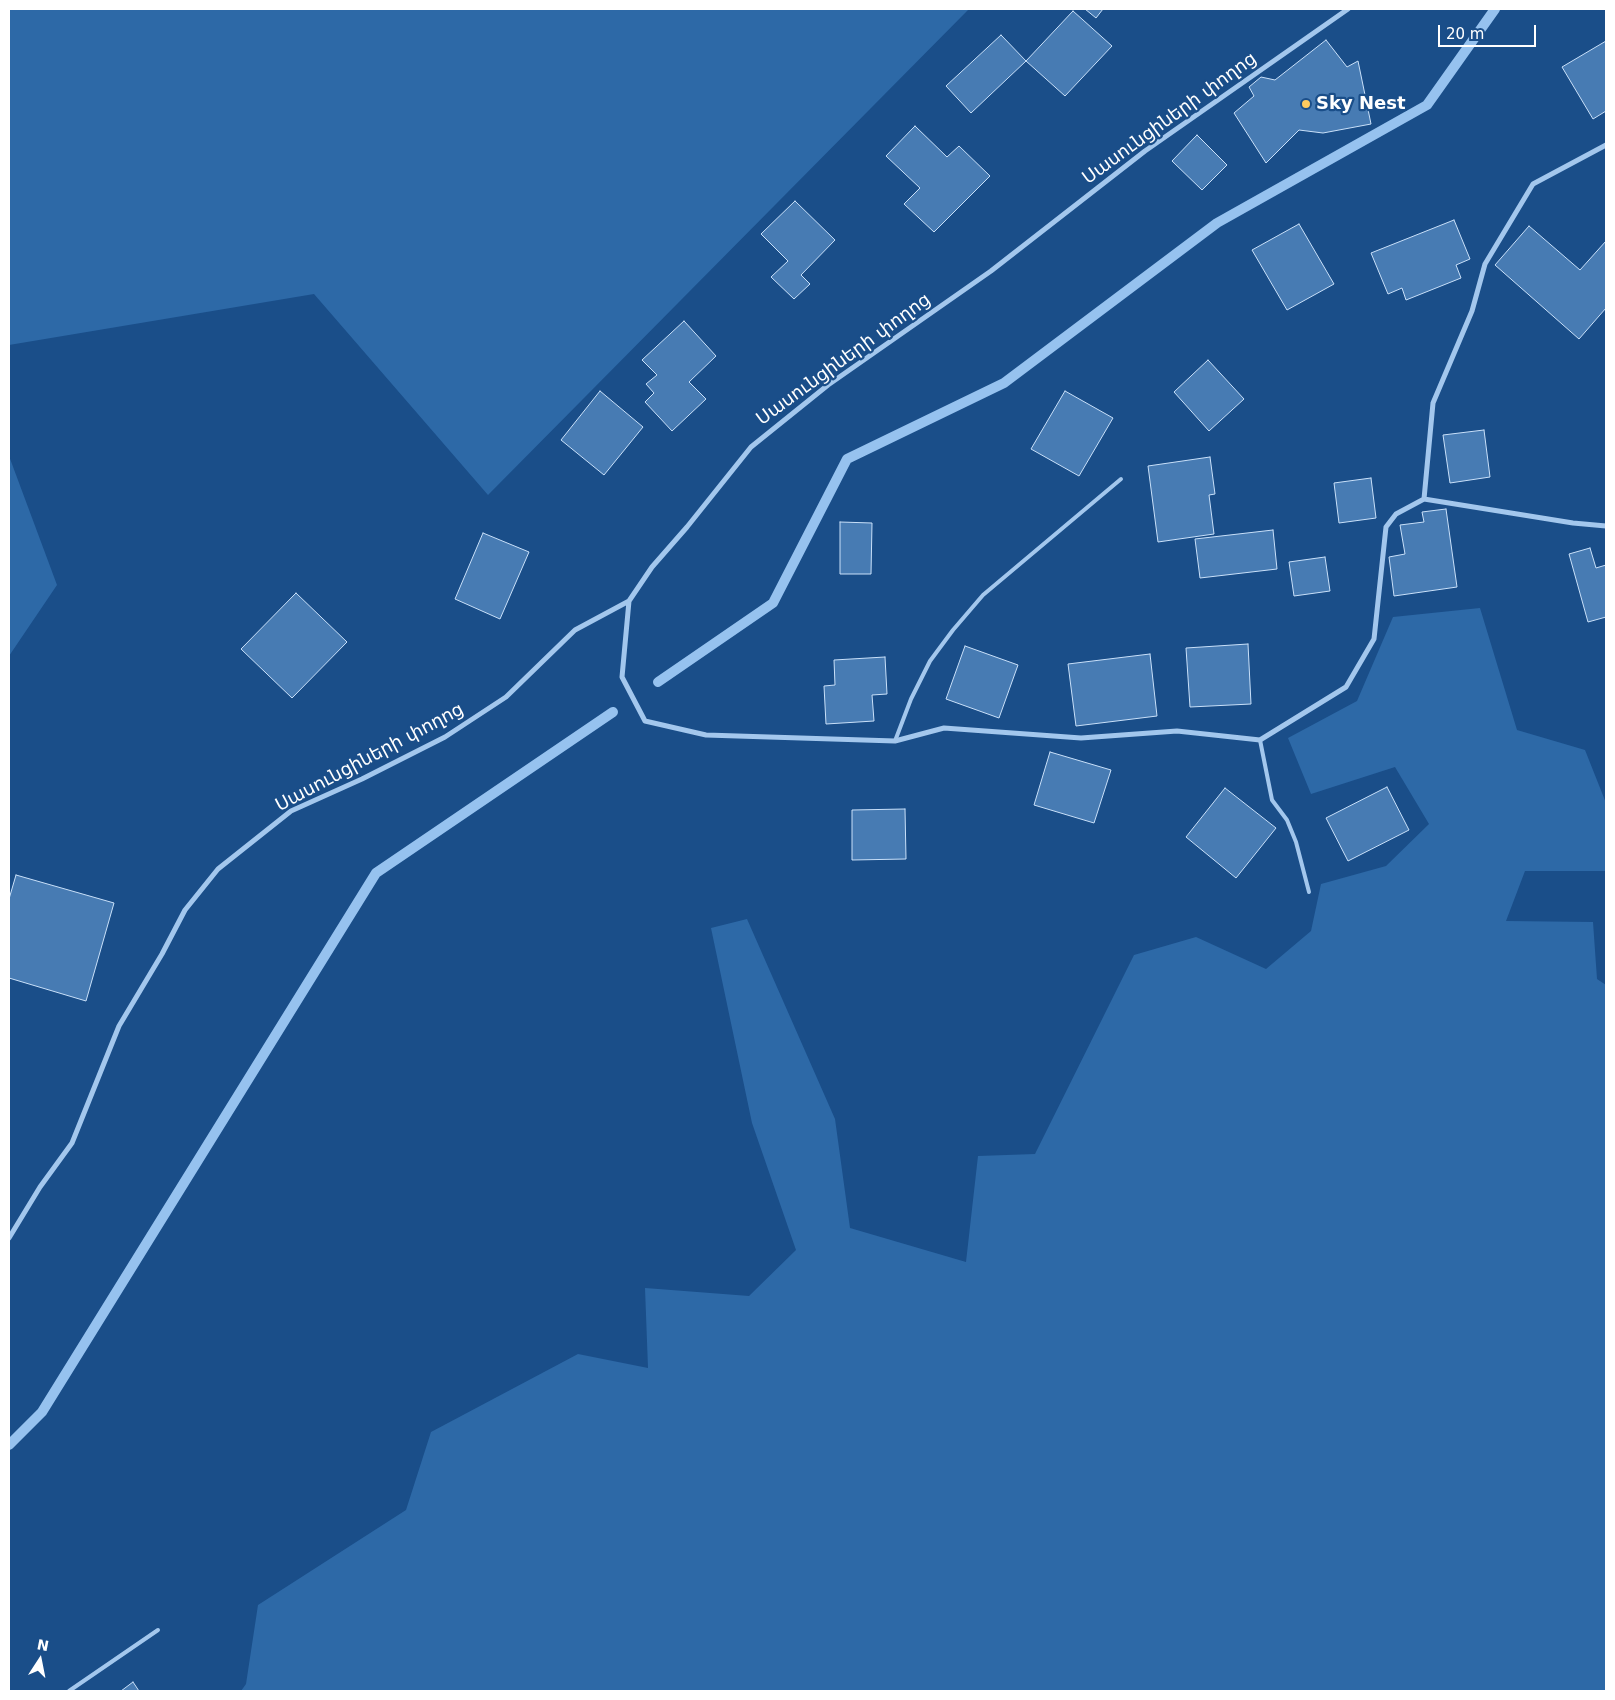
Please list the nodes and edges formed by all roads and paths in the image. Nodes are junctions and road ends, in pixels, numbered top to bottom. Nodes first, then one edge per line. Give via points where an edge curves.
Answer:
1 (1348, 9) edge
2 (1606, 145) edge
3 (1121, 479) dead end
4 (1424, 499) junction
5 (1606, 526) edge
6 (629, 601) junction
7 (1260, 740) junction
8 (895, 741) junction
9 (1309, 892) dead end
10 (9, 1238) edge
11 (158, 1630) dead end
12 (69, 1691) edge

1 - 6 street, Սասունցիների փողոց via 1145,151 991,271 828,385 751,447 652,567
2 - 4 street via 1533,184 1485,264 1472,311 1433,403
3 - 8 lane via 983,595 930,661 911,698
4 - 5 street
4 - 7 street via 1396,514 1386,527 1374,639 1346,687
6 - 8 street via 622,677 645,722 706,735
6 - 10 street, Սասունցիների փողոց via 575,630 506,697 445,737 291,811 218,869 185,910 119,1026 72,1143
7 - 8 street via 1177,731 1081,738 944,728
7 - 9 lane via 1272,800 1287,820 1296,842
11 - 12 lane

